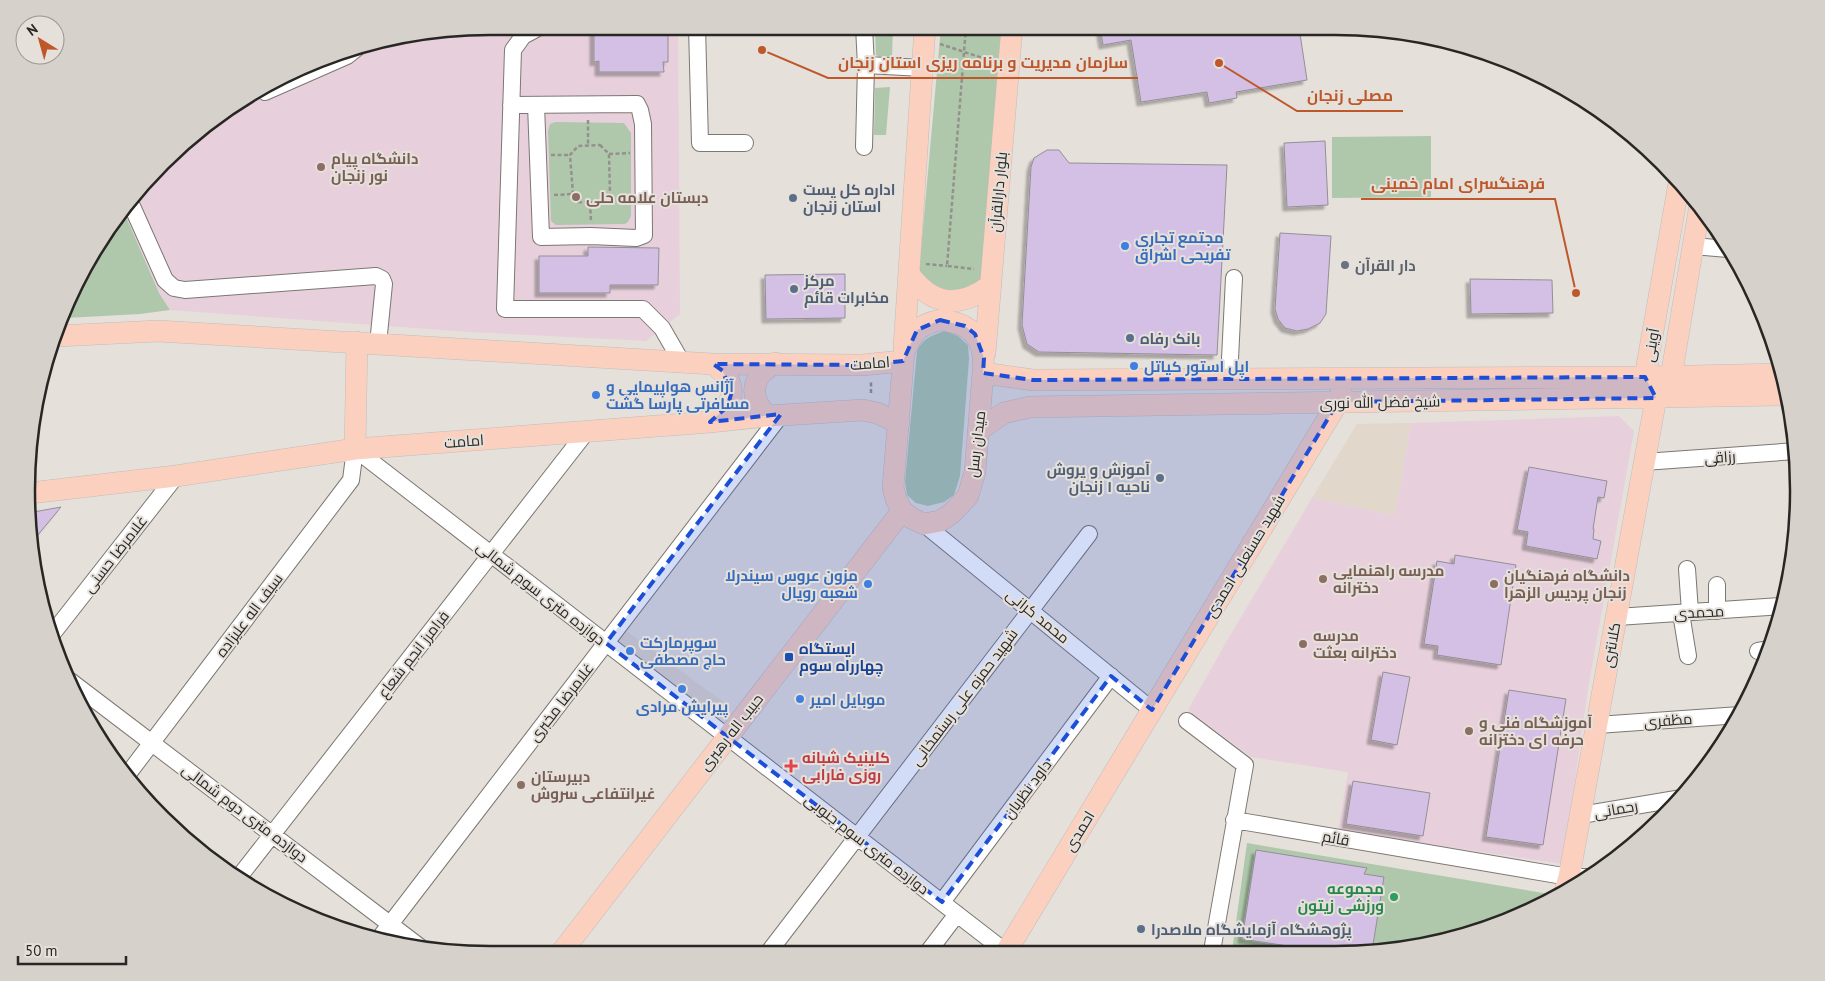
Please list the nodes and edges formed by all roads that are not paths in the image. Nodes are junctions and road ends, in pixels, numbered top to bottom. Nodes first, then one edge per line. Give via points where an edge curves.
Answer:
1 (525, 35) edge
2 (697, 35) edge
3 (864, 35) edge
4 (925, 35) edge
5 (1011, 35) edge
6 (866, 65) junction
7 (923, 68) junction
8 (511, 105) junction
9 (536, 105) junction
10 (745, 144) dead end
11 (864, 147) dead end
12 (1678, 191) edge
13 (133, 208) edge
14 (1698, 216) edge
15 (1693, 246) junction
16 (1720, 248) edge
17 (909, 274) junction
18 (991, 278) junction
19 (1234, 278) dead end
20 (62, 336) edge
21 (357, 342) junction
22 (378, 344) junction
23 (904, 357) junction
24 (682, 361) junction
25 (775, 363) junction
26 (713, 364) junction
27 (984, 365) junction
28 (1774, 374) edge
29 (1645, 377) junction
30 (1671, 377) junction
31 (1229, 379) junction
32 (1346, 379) junction
33 (1779, 395) edge
34 (1656, 398) junction
35 (1338, 402) junction
36 (773, 416) junction
37 (710, 422) junction
38 (898, 423) junction
39 (979, 430) junction
40 (587, 431) junction
41 (355, 449) junction
42 (1788, 452) edge
43 (1644, 462) junction
44 (176, 476) junction
45 (35, 492) edge
46 (902, 511) junction
47 (924, 524) junction
48 (1090, 534) dead end
49 (491, 554) junction
50 (1687, 569) dead end
51 (1717, 585) dead end
52 (1774, 607) edge
53 (1031, 610) junction
54 (1718, 611) junction
55 (1686, 613) junction
56 (1616, 617) junction
57 (57, 628) edge
58 (606, 643) junction
59 (1688, 656) dead end
60 (1111, 676) junction
61 (81, 689) edge
62 (1152, 710) junction
63 (1730, 716) edge
64 (1187, 721) dead end
65 (1597, 725) junction
66 (728, 737) junction
67 (152, 743) junction
68 (131, 770) edge
69 (1669, 800) edge
70 (1581, 815) junction
71 (1234, 820) junction
72 (272, 834) junction
73 (857, 837) junction
74 (243, 872) edge
75 (1567, 882) edge
76 (1564, 884) edge
77 (942, 902) junction
78 (957, 914) junction
79 (390, 924) junction
80 (384, 933) edge
81 (408, 938) edge
82 (566, 946) edge
83 (773, 946) edge
84 (933, 946) edge
85 (998, 946) edge
86 (1010, 946) edge
87 (1213, 946) edge

1 - 8 street via 513,50
2 - 10 street via 700,143
3 - 6 street
4 - 7 main road
5 - 18 main road, بلوار دارالقرآن
6 - 7 street
6 - 11 street
7 - 17 main road
8 - 9 street
8 - 24 street via 505,309 643,309 662,328
9 - 9 street via 541,237 636,238 644,235 643,124 637,104
12 - 29 main road, آوینی
13 - 22 street via 165,280 174,288 185,290 376,276 382,279
14 - 15 main road, آوینی
15 - 16 street
15 - 30 main road, آوینی
17 - 18 main road via 918,287 947,301 978,295
17 - 23 main road
18 - 27 main road, بلوار دارالقرآن
19 - 31 street
20 - 21 main road, امامت via 158,331
21 - 22 main road, امامت
21 - 41 main road
22 - 24 main road, امامت
23 - 25 main road, امامت via 871,365
23 - 27 main road, میدان رسل via 917,330 940,320 954,321 975,334 982,346
23 - 38 main road, میدان رسل
24 - 26 main road, امامت
25 - 26 main road, امامت
25 - 36 main road via 763,370 756,381 754,394 758,406
26 - 37 main road via 730,382 731,394 721,416
27 - 31 main road, شیخ فضل الله نوری via 1033,380
27 - 39 main road, میدان رسل
28 - 30 main road, شیخ فضل الله نوری
29 - 30 main road, شیخ فضل الله نوری
29 - 32 main road, شیخ فضل الله نوری
29 - 34 main road, آوینی
30 - 34 main road, آوینی
31 - 32 main road, شیخ فضل الله نوری
32 - 35 main road, شهید حسنعلی احمدی
33 - 34 main road, شیخ فضل الله نوری
34 - 35 main road, شیخ فضل الله نوری
34 - 43 main road, کلانتری
35 - 39 main road, شیخ فضل الله نوری via 1030,407 1004,414
35 - 62 main road, شهید حسنعلی احمدی
36 - 37 main road, امامت
36 - 38 main road, امامت via 870,412
36 - 58 street, غلامرضا مخبری
37 - 40 main road, امامت
38 - 46 main road, میدان رسل via 893,487
39 - 47 main road, میدان رسل via 976,472 968,496 952,514 940,521
40 - 41 main road, امامت
40 - 49 street, فرامرز انجم شعاع
41 - 44 main road, امامت
41 - 49 street, دوازده متری سوم شمالی
41 - 67 street, سیف اله علیزاده via 351,480
42 - 43 street, رزاقی
43 - 56 main road, کلانتری
44 - 45 main road, امامت
44 - 57 street, غلامرضا حسنی
46 - 47 main road
46 - 66 main road, حبیب اله رهبری
47 - 53 street, محمد کرانی
48 - 53 street, شهید حمزه علی رستمخانی
49 - 58 street, دوازده متری سوم شمالی
49 - 72 street, فرامرز انجم شعاع
50 - 55 street
51 - 54 street
52 - 54 street, محمدی
53 - 60 street, محمد کرانی
53 - 73 street, شهید حمزه علی رستمخانی
54 - 55 street, محمدی
55 - 56 street, محمدی
55 - 59 street
56 - 65 main road, کلانتری
58 - 66 street, دوازده متری سوم شمالی
58 - 79 street, غلامرضا مخبری
60 - 62 street, محمد کرانی
60 - 77 street, داود نظریان
61 - 67 street, دوازده متری دوم شمالی
62 - 86 main road, احمدی
63 - 65 street, مظفری
64 - 71 street via 1245,765
65 - 70 main road, کلانتری
66 - 73 street, دوازده متری سوم جنوبی
66 - 82 main road, حبیب اله رهبری
67 - 68 street, سیف اله علیزاده
67 - 72 street, دوازده متری دوم شمالی
69 - 70 street, رحمانی
70 - 75 main road, کلانتری
71 - 76 street, قائم
71 - 87 street
72 - 74 street, فرامرز انجم شعاع
72 - 79 street, دوازده متری دوم شمالی
73 - 77 street, دوازده متری سوم جنوبی
73 - 83 street, شهید حمزه علی رستمخانی
77 - 78 street, دوازده متری سوم جنوبی
78 - 84 street
78 - 85 street, دوازده متری سوم جنوبی
79 - 80 street, غلامرضا مخبری
79 - 81 street, دوازده متری دوم شمالی

